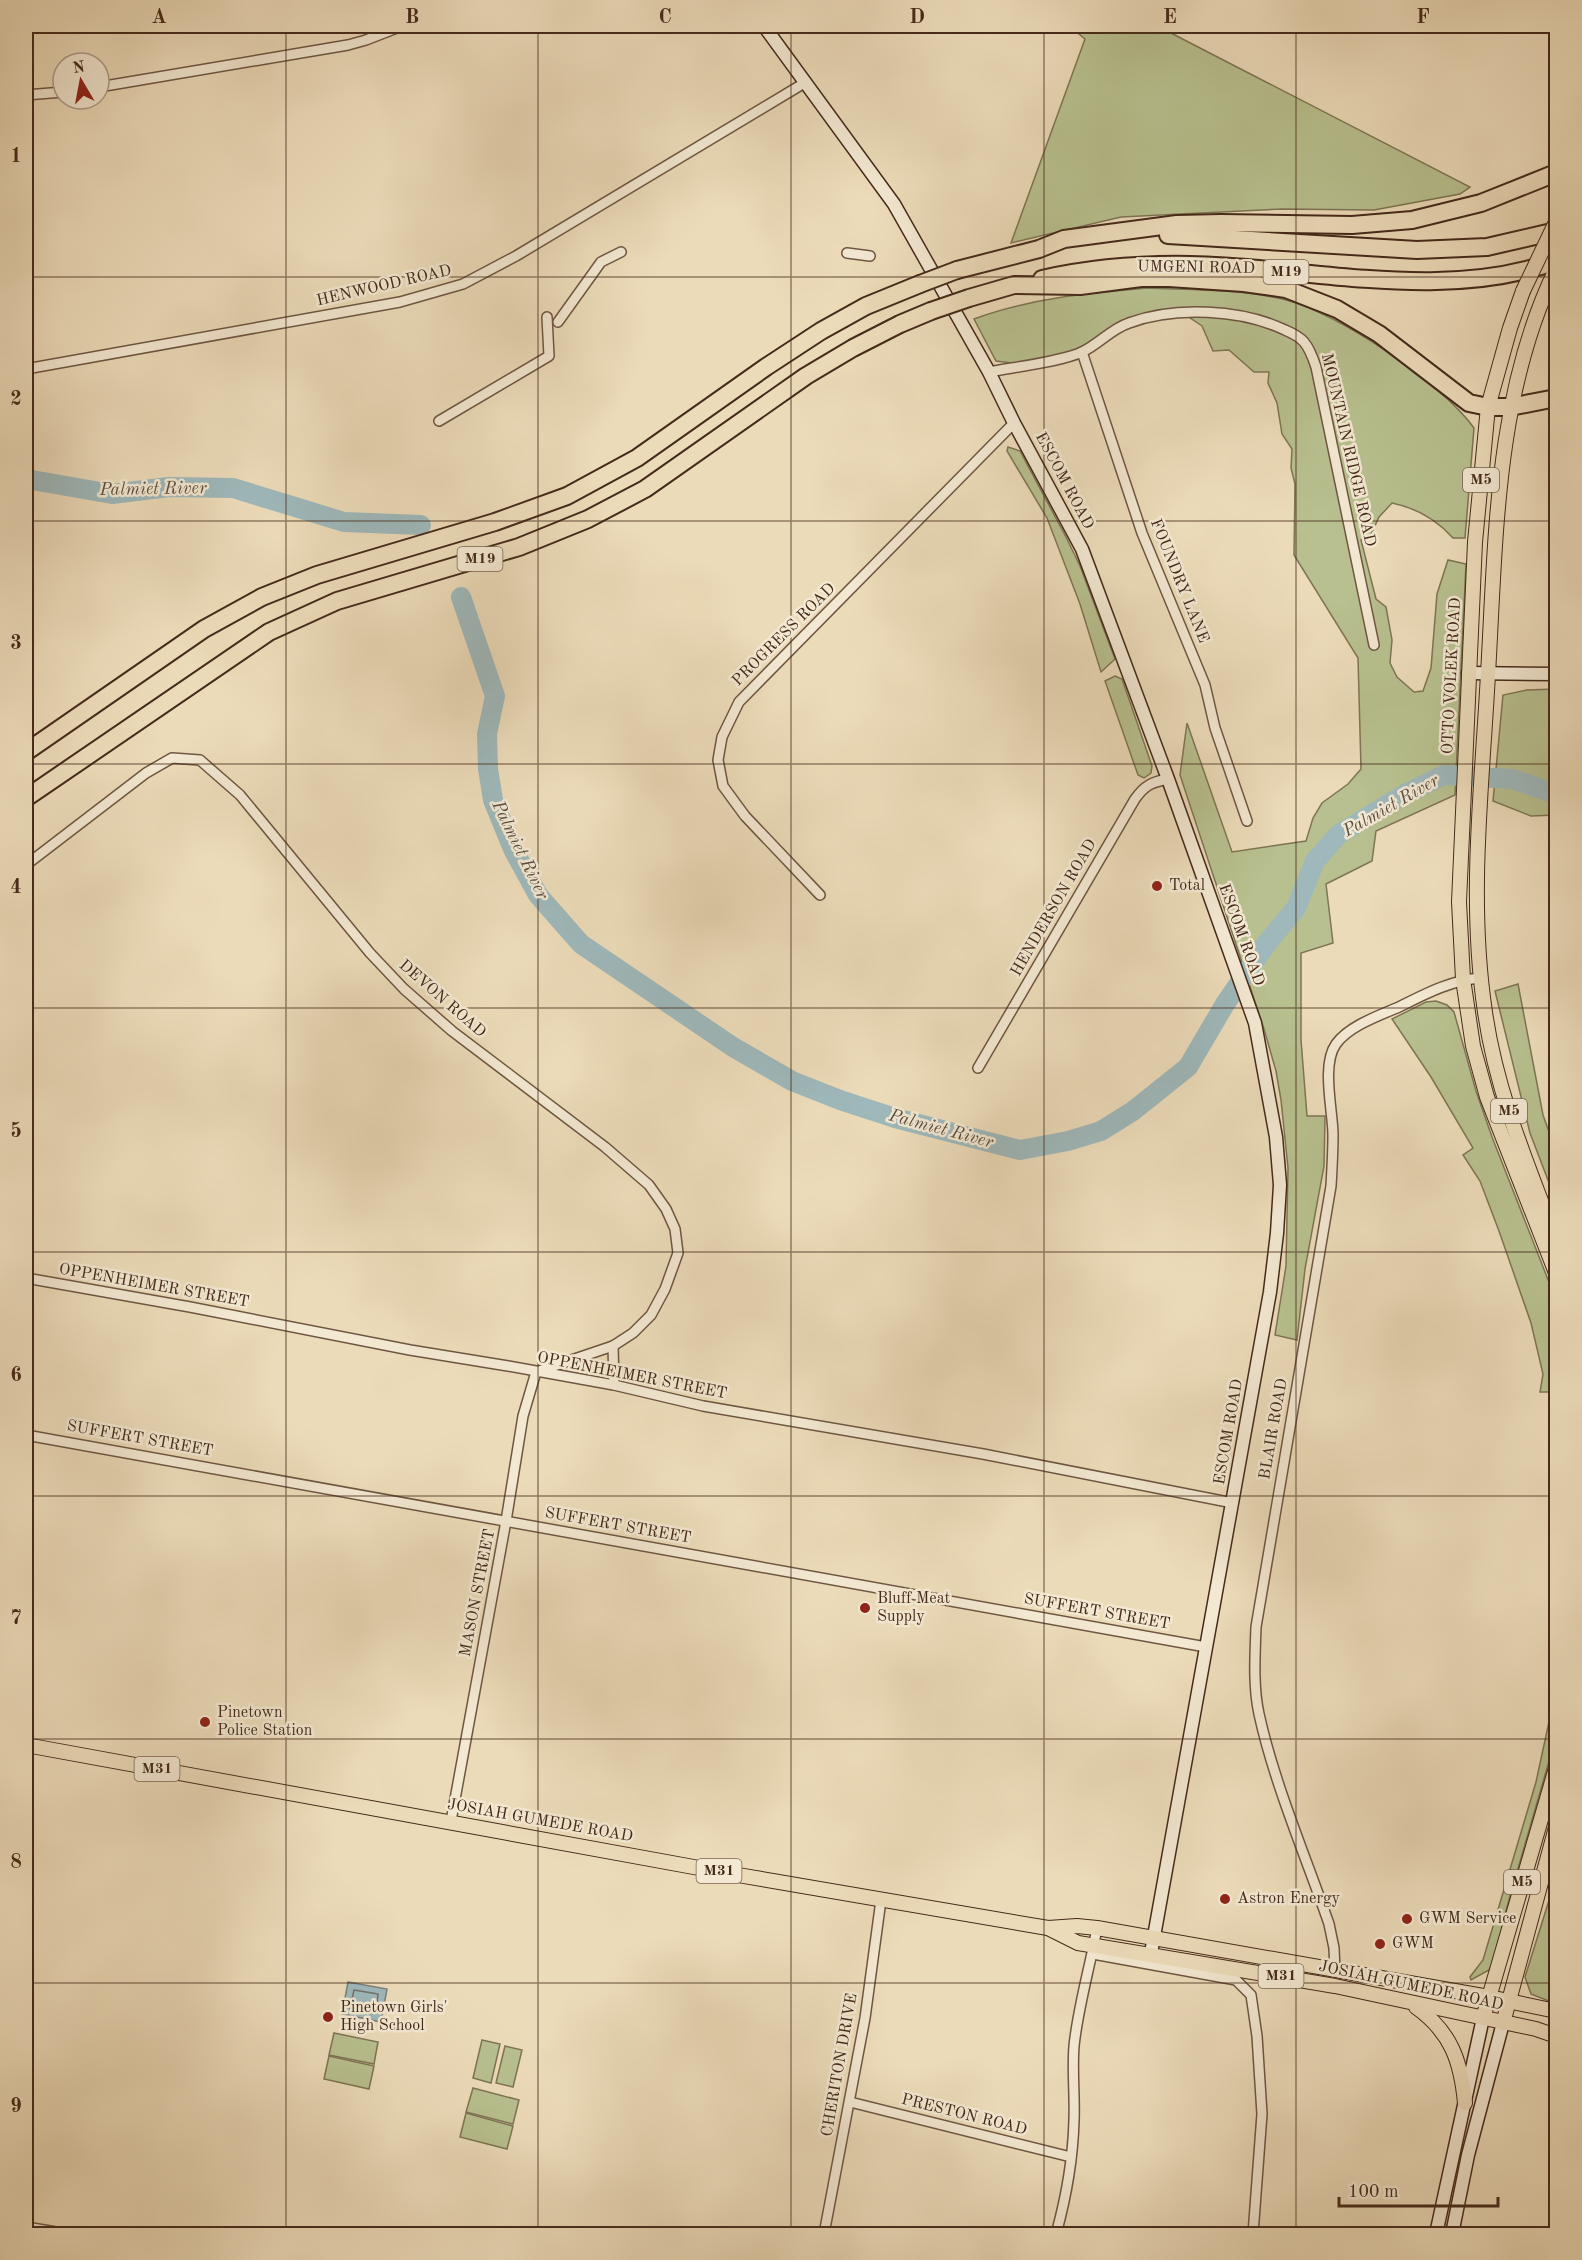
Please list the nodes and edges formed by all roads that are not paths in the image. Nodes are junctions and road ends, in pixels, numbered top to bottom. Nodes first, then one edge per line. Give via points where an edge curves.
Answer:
1 (402, 26) edge
2 (764, 26) edge
3 (806, 82) junction
4 (111, 85) edge
5 (51, 93) edge
6 (26, 95) edge
7 (1557, 172) edge
8 (1535, 182) junction
9 (1557, 185) edge
10 (1557, 222) edge
11 (1557, 231) edge
12 (1039, 249) junction
13 (621, 252) dead end
14 (847, 253) dead end
15 (870, 256) dead end
16 (1557, 261) edge
17 (1557, 269) edge
18 (1014, 285) junction
19 (547, 317) dead end
20 (558, 322) dead end
21 (1082, 352) junction
22 (26, 369) edge
23 (988, 372) junction
24 (1557, 398) edge
25 (1488, 407) junction
26 (1510, 408) junction
27 (439, 421) dead end
28 (1014, 423) junction
29 (1374, 645) dead end
30 (1468, 674) junction
31 (1488, 674) junction
32 (1557, 674) edge
33 (26, 752) edge
34 (64, 772) junction
35 (1168, 779) junction
36 (26, 798) edge
37 (26, 806) edge
38 (1247, 821) dead end
39 (26, 865) edge
40 (820, 895) dead end
41 (1481, 978) junction
42 (1463, 979) junction
43 (978, 1068) dead end
44 (1557, 1240) edge
45 (1557, 1272) edge
46 (26, 1278) edge
47 (613, 1346) junction
48 (536, 1372) junction
49 (614, 1385) junction
50 (26, 1435) edge
51 (1233, 1503) junction
52 (506, 1521) junction
53 (1206, 1647) junction
54 (26, 1745) edge
55 (1557, 1768) edge
56 (450, 1821) junction
57 (1557, 1827) edge
58 (881, 1900) junction
59 (1048, 1928) junction
60 (1097, 1928) junction
61 (1154, 1938) junction
62 (1094, 1949) junction
63 (1151, 1953) junction
64 (1335, 1971) junction
65 (1489, 1997) junction
66 (1509, 2001) junction
67 (1410, 2003) junction
68 (1557, 2012) edge
69 (1483, 2018) junction
70 (1503, 2023) junction
71 (1557, 2036) edge
72 (850, 2102) junction
73 (1465, 2103) junction
74 (1071, 2157) junction
75 (26, 2227) edge
76 (68, 2235) edge
77 (824, 2235) edge
78 (1056, 2235) edge
79 (1253, 2235) edge
80 (1436, 2235) edge
81 (1452, 2235) edge

1 - 4 street via 348,45
2 - 3 street, ESCOM ROAD
3 - 22 street, HENWOOD ROAD via 463,284 400,302
3 - 23 street, ESCOM ROAD via 894,204
5 - 6 street
7 - 8 highway
8 - 9 highway
8 - 12 highway via 1458,209 1390,223 1177,224 1064,239
10 - 25 main road, OTTO VOLEK ROAD / M5, bridge via 1523,291
11 - 12 highway, UMGENI ROAD / M19 via 1516,242 1457,250 1362,248 1166,234 1089,240
12 - 33 highway, M19, bridge via 957,270 866,306 766,367 637,458 567,496 513,517 317,575 252,602 204,629
13 - 20 street via 602,262
14 - 15 street
16 - 18 highway, UMGENI ROAD / M19 via 1514,272 1448,280 1369,279 1173,265 1116,267
17 - 26 main road, M5 via 1541,300
18 - 25 highway via 1080,286 1169,278 1286,289 1337,309 1379,334 1469,403
18 - 34 highway, M19, bridge via 931,311 853,348 806,376 645,489 588,519 519,547 352,596 269,632
19 - 27 street via 549,356
21 - 23 street, MOUNTAIN RIDGE ROAD
21 - 29 street, MOUNTAIN RIDGE ROAD via 1130,322 1204,313 1256,318 1298,336 1305,343 1316,367
21 - 38 street, FOUNDRY LANE via 1142,533 1205,685 1215,728
23 - 28 street, ESCOM ROAD
24 - 26 highway
25 - 26 highway
25 - 30 main road, OTTO VOLEK ROAD / M5
26 - 31 main road, M5 via 1493,551
28 - 35 street, ESCOM ROAD via 1082,549
28 - 40 street, PROGRESS ROAD via 739,702 722,737 718,760 723,786 745,816
30 - 31 street
30 - 42 main road, OTTO VOLEK ROAD / M5 via 1459,902
31 - 32 street
31 - 41 main road, M5 via 1476,905
34 - 36 highway, M19
34 - 37 highway
35 - 43 street, HENDERSON ROAD via 1142,788
35 - 51 street, ESCOM ROAD via 1255,1023 1276,1137 1280,1185 1277,1233
39 - 47 street, DEVON ROAD via 146,773 172,758 200,760 215,771 240,795 404,989 452,1031 605,1147 649,1185 666,1209 675,1228 678,1253 665,1289 651,1315
41 - 42 street, BLAIR ROAD
41 - 44 main road, M5 via 1503,1093
42 - 45 main road, OTTO VOLEK ROAD / M5 via 1473,1046 1487,1097
42 - 64 street, BLAIR ROAD via 1364,1023 1346,1034 1331,1053 1331,1186 1256,1627 1258,1712 1272,1764 1329,1924
46 - 48 street, OPPENHEIMER STREET
47 - 48 street, DEVON ROAD
47 - 49 street
48 - 49 street, OPPENHEIMER STREET
48 - 52 street, MASON STREET via 523,1416
49 - 51 street, OPPENHEIMER STREET via 703,1406 982,1454
50 - 52 street, SUFFERT STREET
51 - 53 street, ESCOM ROAD
52 - 53 street, SUFFERT STREET
52 - 56 street, MASON STREET
53 - 61 street, ESCOM ROAD
54 - 56 main road, JOSIAH GUMEDE ROAD / M31
55 - 65 main road, M5
56 - 58 main road, JOSIAH GUMEDE ROAD / M31
57 - 66 main road, M5
58 - 59 main road, JOSIAH GUMEDE ROAD / M31
58 - 72 street, CHERITON DRIVE
59 - 60 main road, JOSIAH GUMEDE ROAD / M31
59 - 62 main road, JOSIAH GUMEDE ROAD / M31
60 - 61 main road, JOSIAH GUMEDE ROAD / M31
60 - 62 street
61 - 63 street, ESCOM ROAD
61 - 64 main road, JOSIAH GUMEDE ROAD / M31
62 - 63 main road, JOSIAH GUMEDE ROAD / M31
62 - 74 street via 1074,2044
62 - 79 street via 1236,1980 1251,1995 1262,2114
63 - 67 main road, JOSIAH GUMEDE ROAD / M31
64 - 65 main road, JOSIAH GUMEDE ROAD / M31
65 - 66 main road, JOSIAH GUMEDE ROAD / M31
65 - 69 main road, M5
66 - 68 main road, JOSIAH GUMEDE ROAD / M31
66 - 70 main road, M5
67 - 69 main road, JOSIAH GUMEDE ROAD / M31
67 - 73 main road via 1431,2018 1453,2049
69 - 70 main road, JOSIAH GUMEDE ROAD / M31
69 - 73 street, M5
70 - 71 main road, JOSIAH GUMEDE ROAD / M31
70 - 81 street, M5 via 1468,2155
72 - 74 street, PRESTON ROAD
72 - 77 street, CHERITON DRIVE
73 - 80 street, M5
74 - 78 street
75 - 76 street

